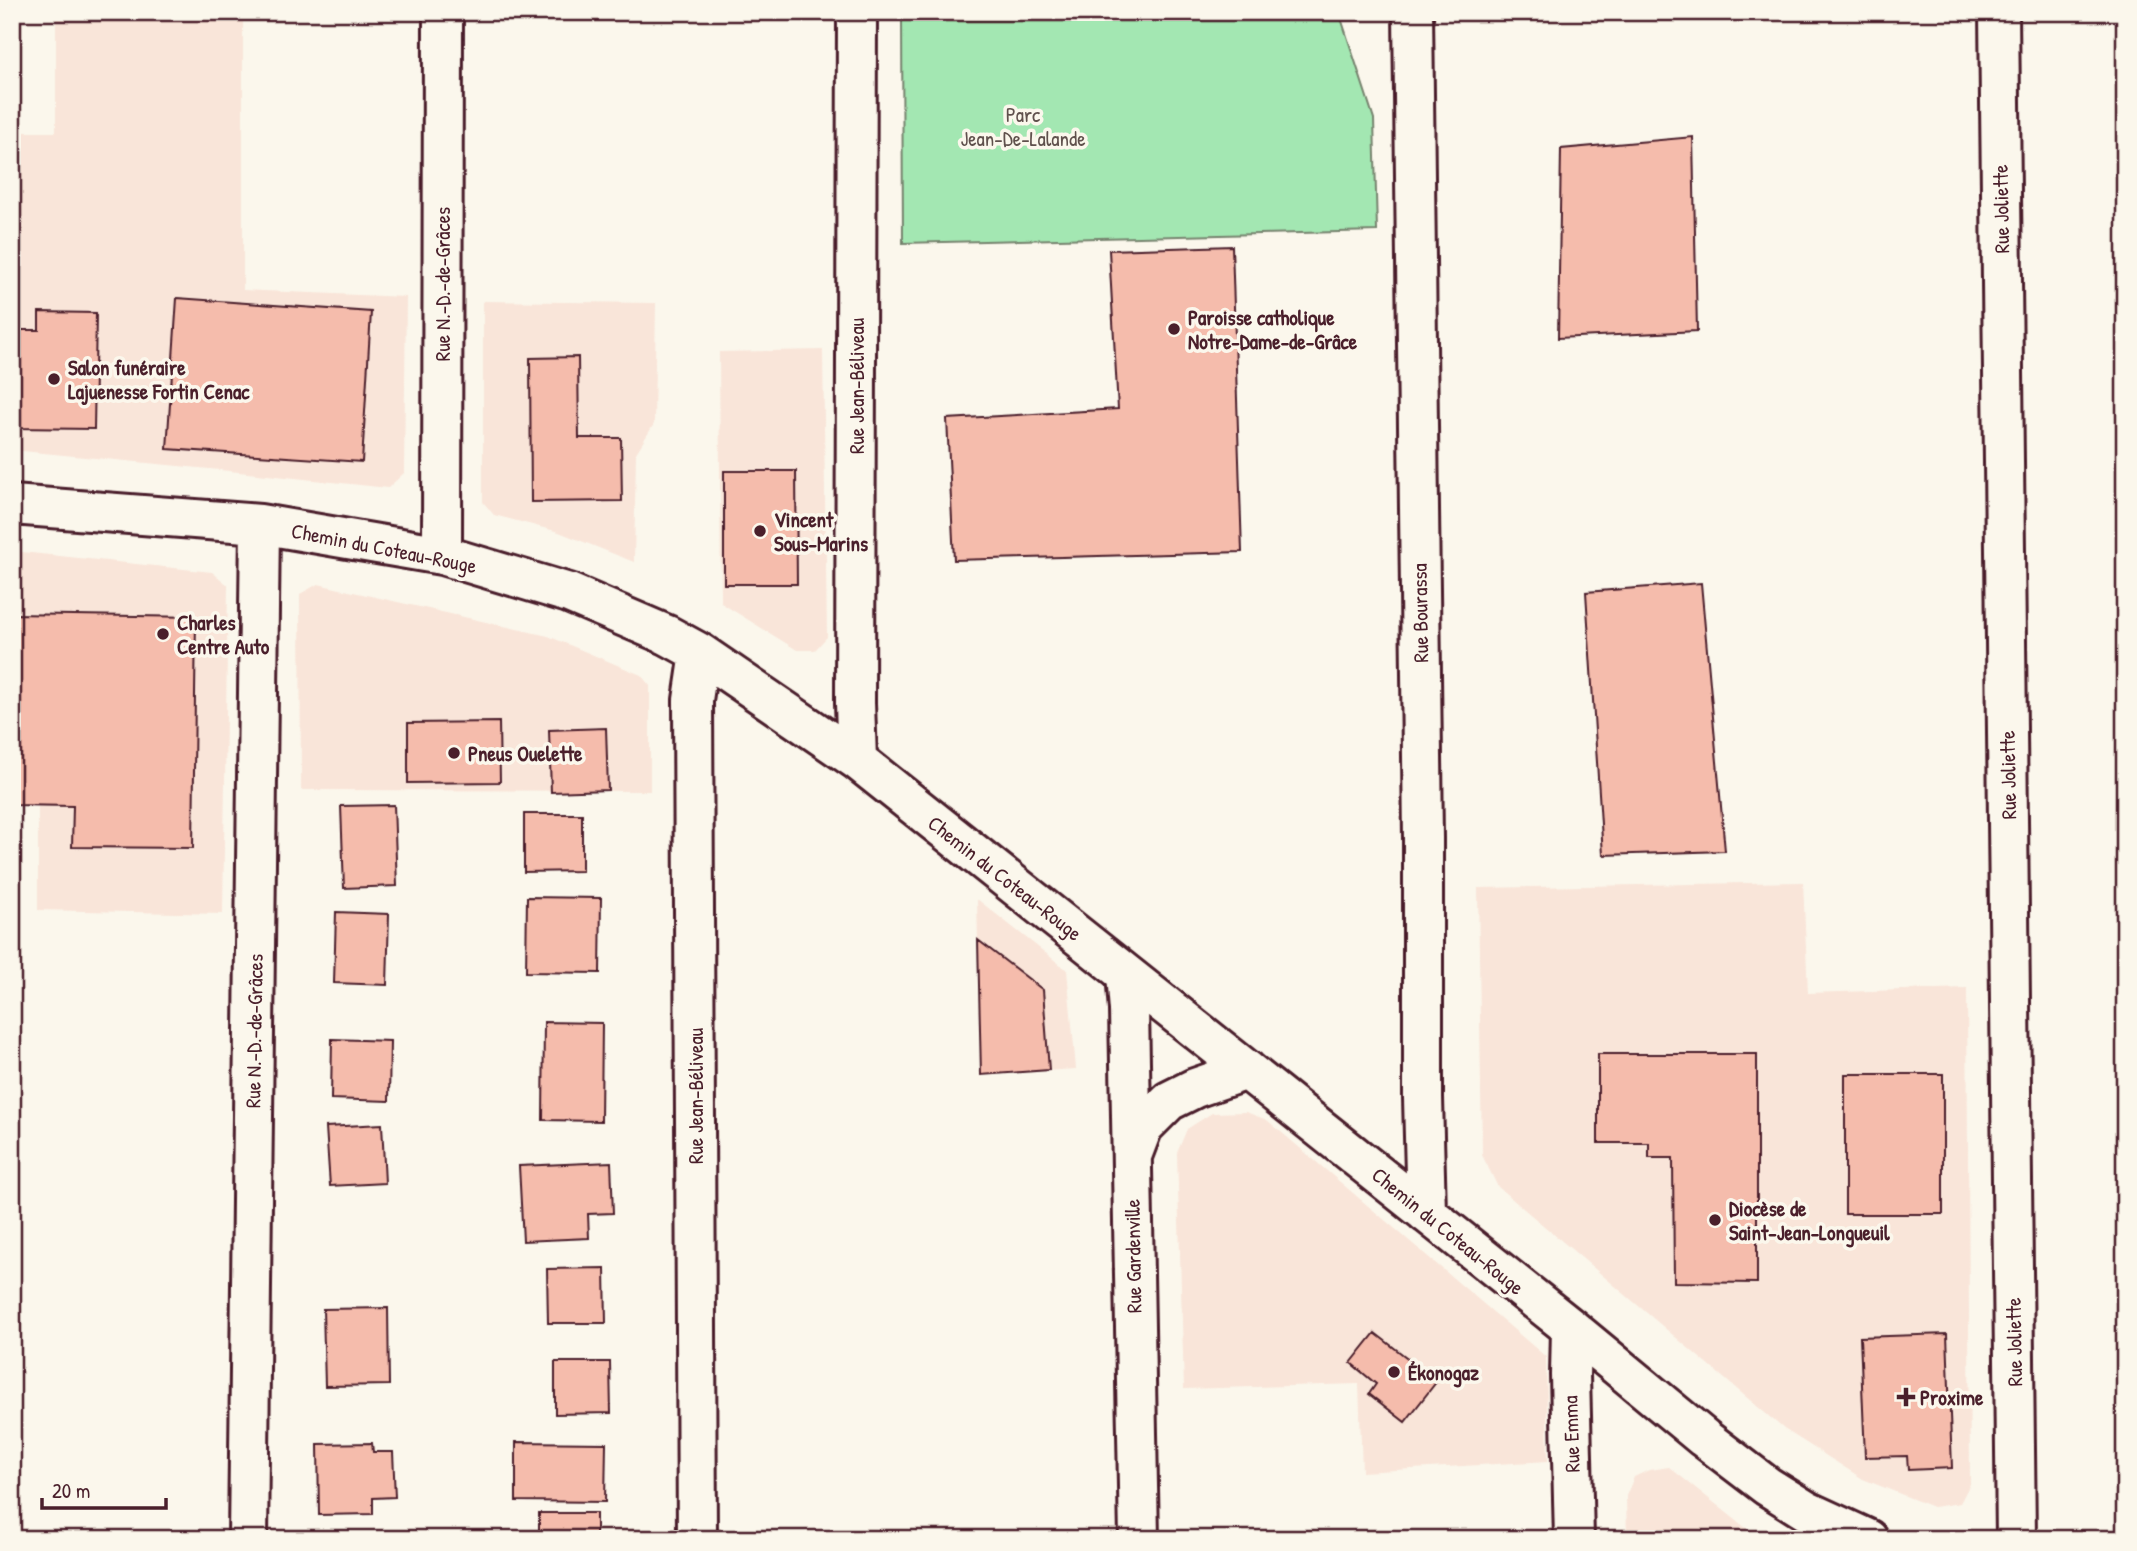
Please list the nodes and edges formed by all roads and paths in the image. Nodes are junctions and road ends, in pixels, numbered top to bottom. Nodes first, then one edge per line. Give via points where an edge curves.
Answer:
1 (443, 12) edge
2 (857, 12) edge
3 (1413, 12) edge
4 (1999, 12) edge
5 (12, 505) edge
6 (260, 524) junction
7 (442, 555) junction
8 (701, 653) junction
9 (857, 760) junction
10 (1126, 974) junction
11 (1247, 1070) junction
12 (1132, 1158) junction
13 (1426, 1213) junction
14 (1571, 1328) junction
15 (248, 1539) edge
16 (698, 1539) edge
17 (1139, 1539) edge
18 (1574, 1539) edge
19 (1868, 1539) edge
20 (2016, 1539) edge

1 - 7 street, Rue N.-D.-de-Grâces
2 - 9 street, Rue Jean-Béliveau
3 - 13 street, Rue Bourassa
4 - 20 street, Rue Joliette
5 - 6 street, Chemin du Coteau-Rouge
6 - 7 street, Chemin du Coteau-Rouge
6 - 15 street, Rue N.-D.-de-Grâces
7 - 8 street, Chemin du Coteau-Rouge via 569,593
8 - 9 street, Chemin du Coteau-Rouge
8 - 16 street, Rue Jean-Béliveau via 693,700
9 - 10 street, Chemin du Coteau-Rouge
10 - 11 street, Chemin du Coteau-Rouge
10 - 12 street, Rue Gardenville
11 - 12 street via 1169,1101 1143,1127
11 - 13 street, Chemin du Coteau-Rouge
12 - 17 street, Rue Gardenville
13 - 14 street, Chemin du Coteau-Rouge
14 - 18 street, Rue Emma
14 - 19 street, Chemin du Coteau-Rouge via 1767,1486 1807,1511

